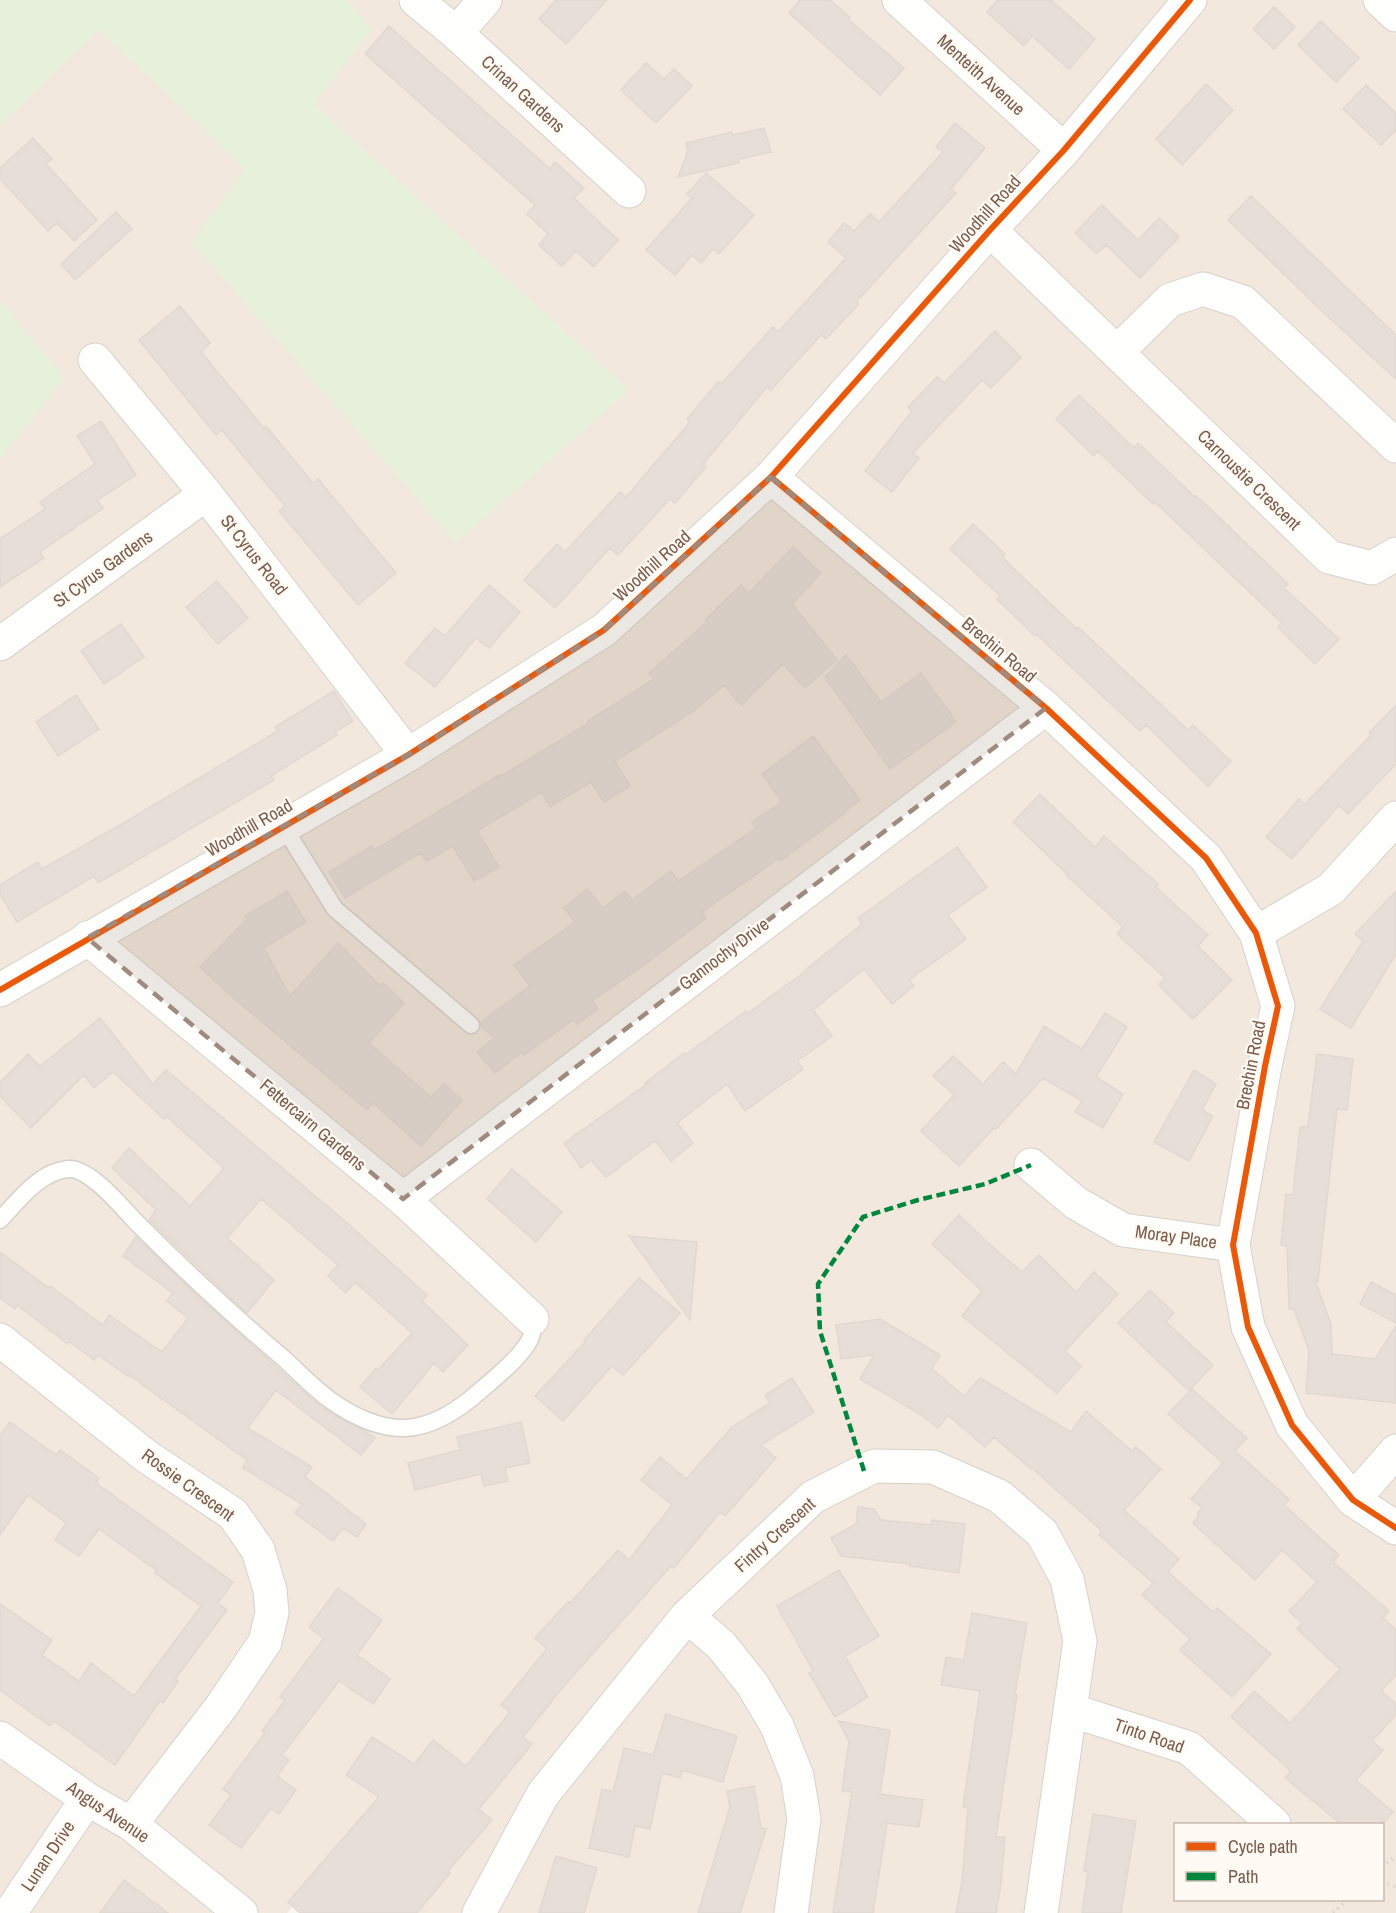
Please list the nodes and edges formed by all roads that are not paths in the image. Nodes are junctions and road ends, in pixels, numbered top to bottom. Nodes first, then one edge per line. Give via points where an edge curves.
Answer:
1 (416, 0) edge
2 (485, 0) edge
3 (899, 0) edge
4 (1190, 0) edge
5 (1380, 0) edge
6 (1396, 15) edge
7 (456, 33) junction
8 (1064, 150) junction
9 (629, 191) dead end
10 (990, 230) junction
11 (1117, 352) junction
12 (95, 360) dead end
13 (1396, 446) edge
14 (771, 477) junction
15 (206, 494) junction
16 (1396, 554) edge
17 (0, 644) edge
18 (1046, 708) junction
19 (408, 755) junction
20 (1396, 818) edge
21 (283, 826) junction
22 (1256, 933) junction
23 (87, 938) junction
24 (0, 990) edge
25 (471, 1025) dead end
26 (1031, 1165) dead end
27 (403, 1199) junction
28 (0, 1220) edge
29 (1233, 1245) junction
30 (532, 1319) joint
31 (0, 1340) edge
32 (1396, 1451) edge
33 (1353, 1500) junction
34 (1396, 1528) edge
35 (687, 1616) junction
36 (1070, 1710) junction
37 (0, 1738) edge
38 (87, 1799) junction
39 (1273, 1823) edge
40 (131, 1824) junction
41 (10, 1913) edge
42 (241, 1913) edge
43 (478, 1913) edge
44 (791, 1913) edge
45 (1041, 1913) edge

1 - 7 street, Crinan Gardens
2 - 7 street
3 - 8 street, Menteith Avenue
4 - 8 street, Woodhill Road
5 - 6 street
7 - 9 street, Crinan Gardens
8 - 10 street, Woodhill Road
10 - 11 street, Carnoustie Crescent
10 - 14 street, Woodhill Road
11 - 13 street via 1170,300 1203,289 1243,302
11 - 16 street, Carnoustie Crescent via 1329,557 1372,568
12 - 15 street, St Cyrus Road
14 - 18 street, Brechin Road
14 - 19 street, Woodhill Road via 604,630
15 - 17 street, St Cyrus Gardens
15 - 19 street, St Cyrus Road
18 - 22 street, Brechin Road via 1206,858
18 - 27 street, Gannochy Drive
19 - 21 street, Woodhill Road
20 - 22 street via 1331,889
21 - 23 street, Woodhill Road
21 - 25 lane via 335,909
22 - 29 street, Brechin Road via 1278,1006
23 - 24 street, Woodhill Road
23 - 27 street, Fettercairn Gardens
26 - 29 street, Moray Place via 1076,1203 1123,1230
27 - 30 street, Fettercairn Gardens
28 - 30 lane via 36,1183 70,1169 81,1172 313,1386 356,1416 381,1425 405,1428 433,1421 469,1401 528,1343
29 - 33 street, Brechin Road via 1248,1327 1268,1372 1293,1425
31 - 40 street, Rossie Crescent via 146,1456 233,1514 258,1550 270,1590 272,1613 265,1642 221,1707
32 - 33 street
33 - 34 street, Brechin Road
35 - 36 street, Fintry Crescent via 813,1497 874,1466 933,1467 999,1496 1042,1533 1068,1579 1080,1641
35 - 43 street, Fintry Crescent via 543,1794
35 - 44 street via 721,1645 752,1684 777,1726 797,1776 804,1819
36 - 39 street, Tinto Road via 1189,1748
36 - 45 street, Fintry Crescent
37 - 38 street, Angus Avenue
38 - 40 street, Angus Avenue
38 - 41 street, Lunan Drive
40 - 42 street, Angus Avenue

